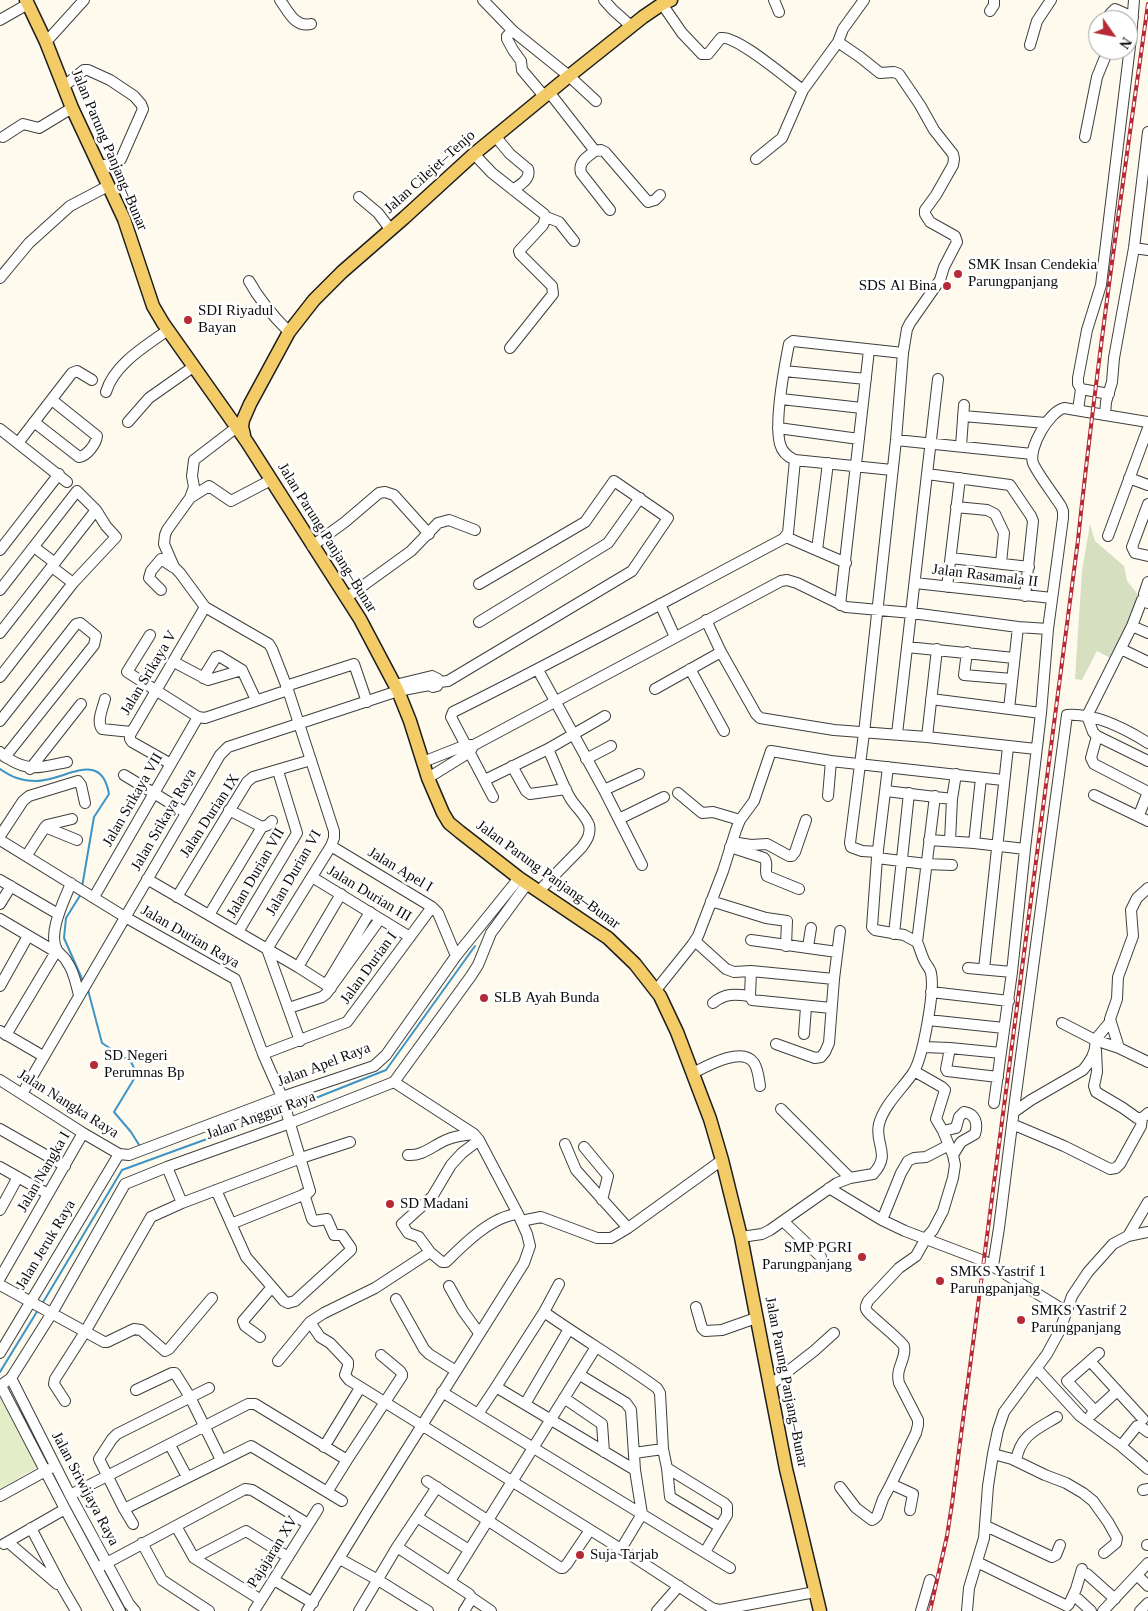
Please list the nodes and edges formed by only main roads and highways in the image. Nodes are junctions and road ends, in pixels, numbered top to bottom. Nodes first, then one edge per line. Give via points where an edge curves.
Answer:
1 (27, 1) edge
2 (666, 2) edge
3 (250, 404) junction
4 (224, 408) junction
5 (247, 442) junction
6 (820, 1611) edge

1 - 4 main road, Jalan Parung Panjang–Bunar via 124,219 153,306
2 - 3 main road, Jalan Cilejet–Tenjo via 631,26 495,136 342,272 289,332
3 - 4 main road via 235,414
3 - 5 main road, Jalan Cilejet–Tenjo via 242,427
4 - 5 main road, Jalan Parung Panjang–Bunar
5 - 6 main road, Jalan Parung Panjang–Bunar via 360,619 397,688 428,778 449,823 523,881 608,938 629,956 656,990 677,1032 722,1160 741,1237 786,1469

